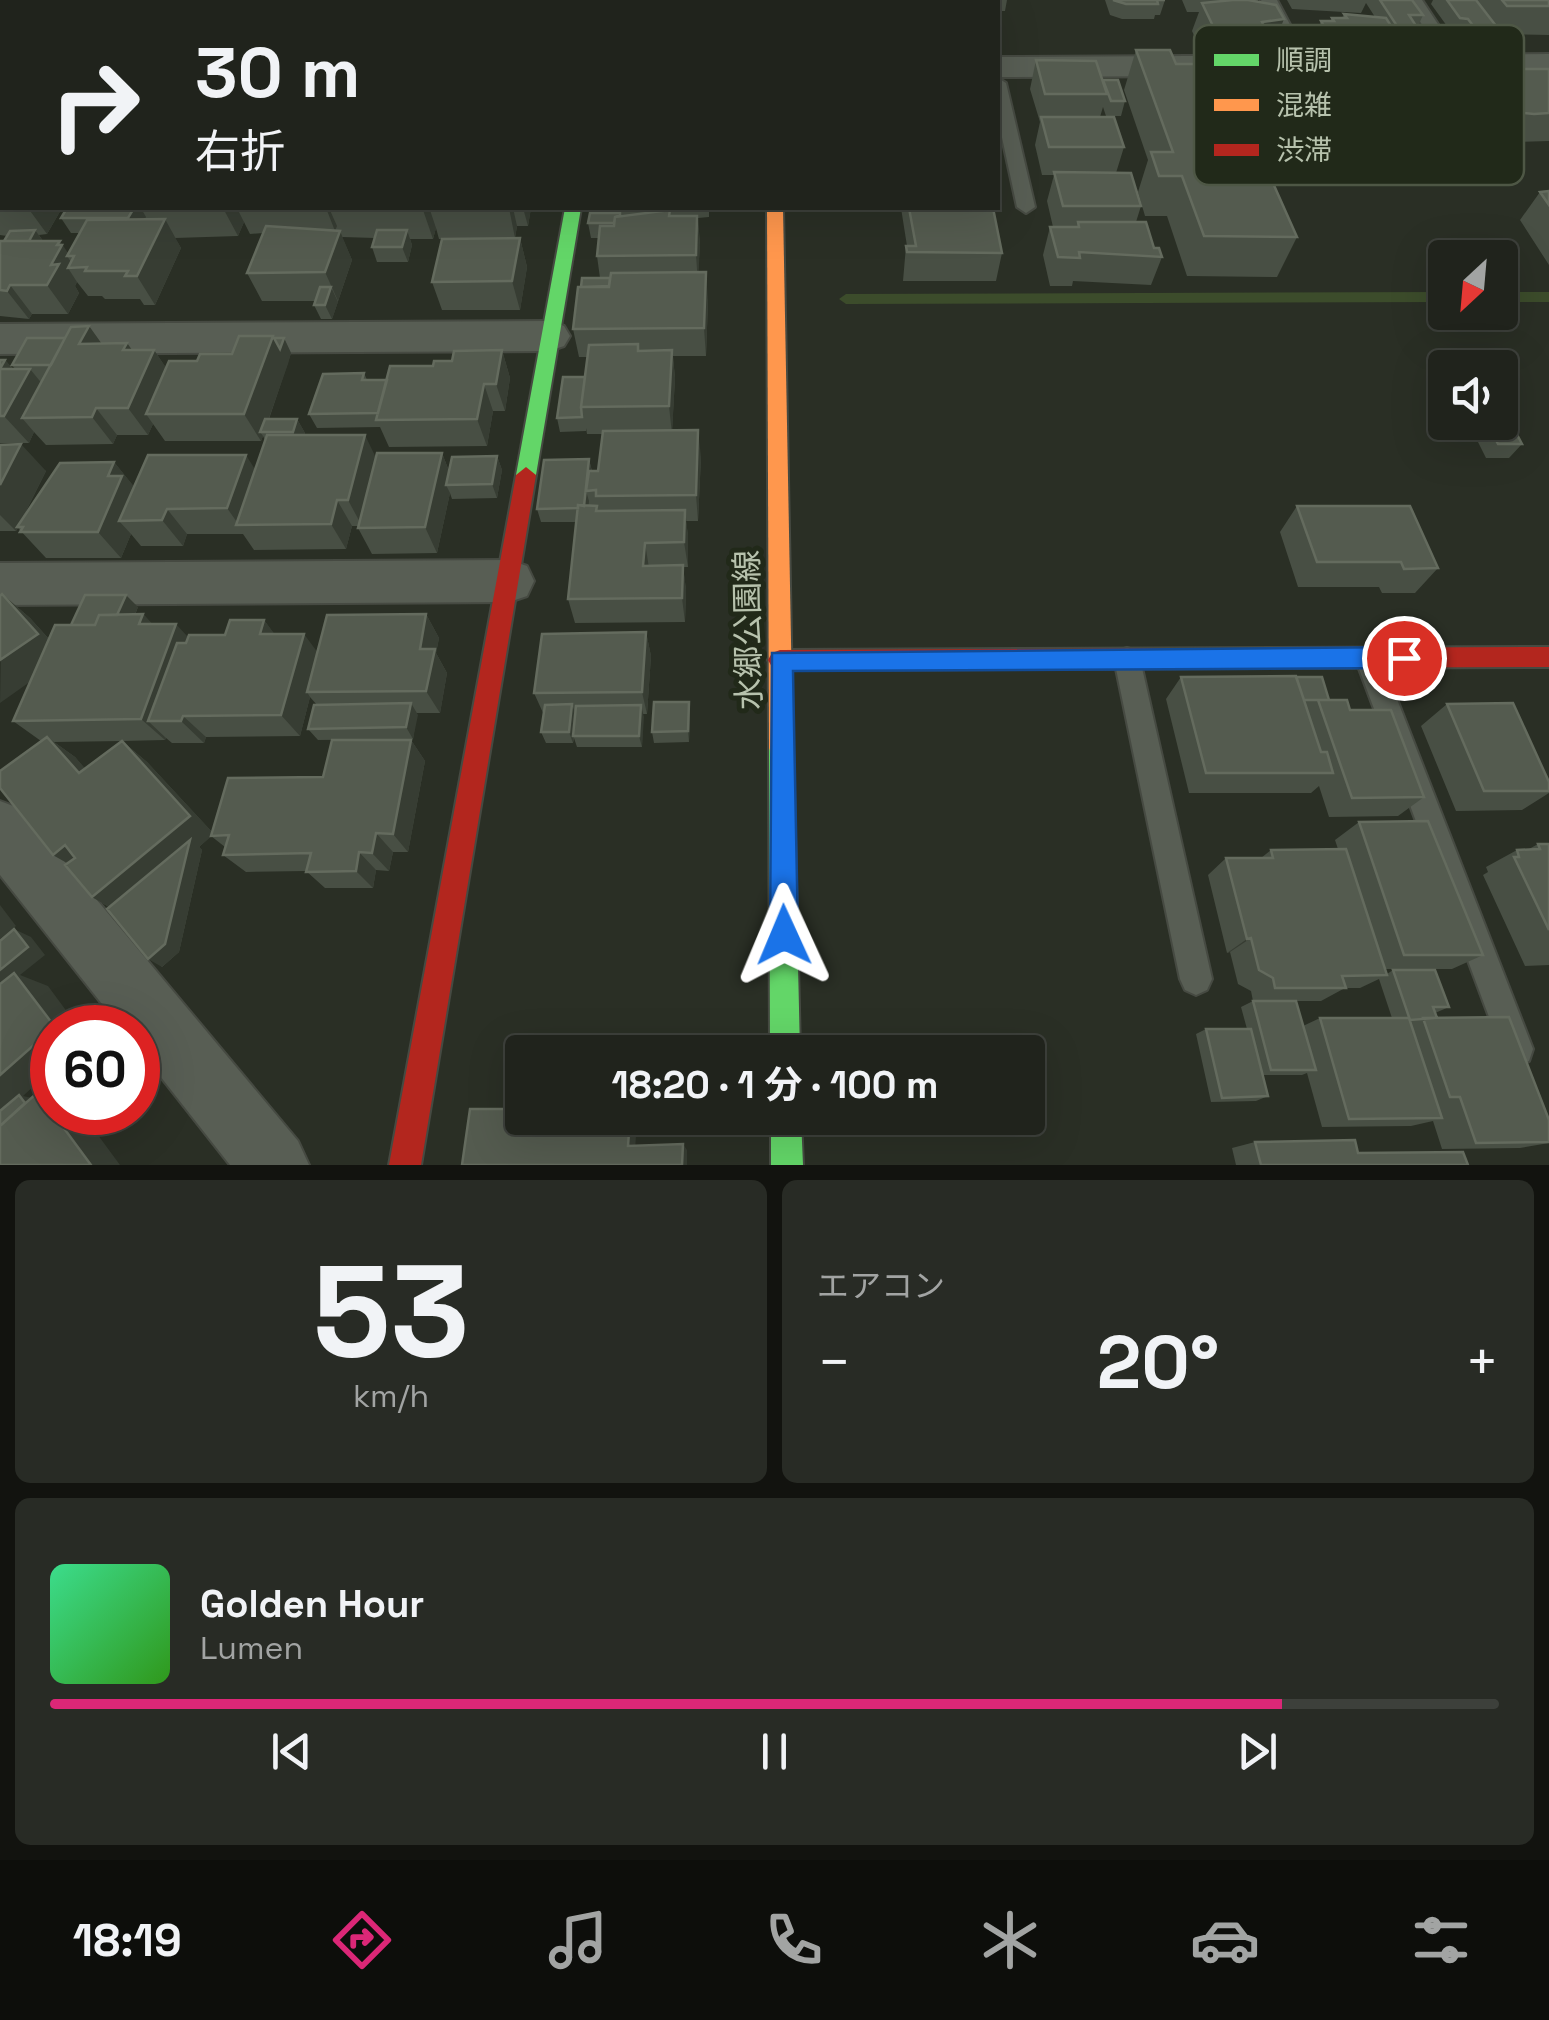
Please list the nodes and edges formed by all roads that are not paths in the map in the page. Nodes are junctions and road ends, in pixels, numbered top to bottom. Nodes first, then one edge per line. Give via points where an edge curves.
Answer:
1 (1270, 0) edge
2 (1414, 0) edge
3 (1283, 25) edge
4 (1431, 25) edge
5 (1524, 64) edge
6 (1549, 64) edge
7 (1194, 66) edge
8 (1000, 67) edge
9 (1000, 92) edge
10 (1026, 207) dead end
11 (573, 210) edge
12 (775, 210) edge
13 (549, 336) junction
14 (0, 339) edge
15 (509, 581) junction
16 (0, 584) edge
17 (1549, 657) edge
18 (1368, 658) junction
19 (1126, 659) junction
20 (780, 660) junction
21 (0, 828) edge
22 (1196, 979) dead end
23 (785, 1035) edge
24 (1528, 1078) edge
25 (786, 1135) edge
26 (274, 1165) edge
27 (405, 1165) edge
28 (787, 1165) edge

1 - 3 lane
2 - 4 lane
5 - 6 street
7 - 8 street
9 - 10 lane
11 - 13 street
12 - 20 street, 水郷公園線
13 - 14 street
13 - 15 street
15 - 16 street
15 - 27 street
17 - 18 street
18 - 19 street
18 - 24 lane
19 - 20 street
19 - 22 lane
20 - 23 street, 水郷公園線
21 - 26 street
25 - 28 street

